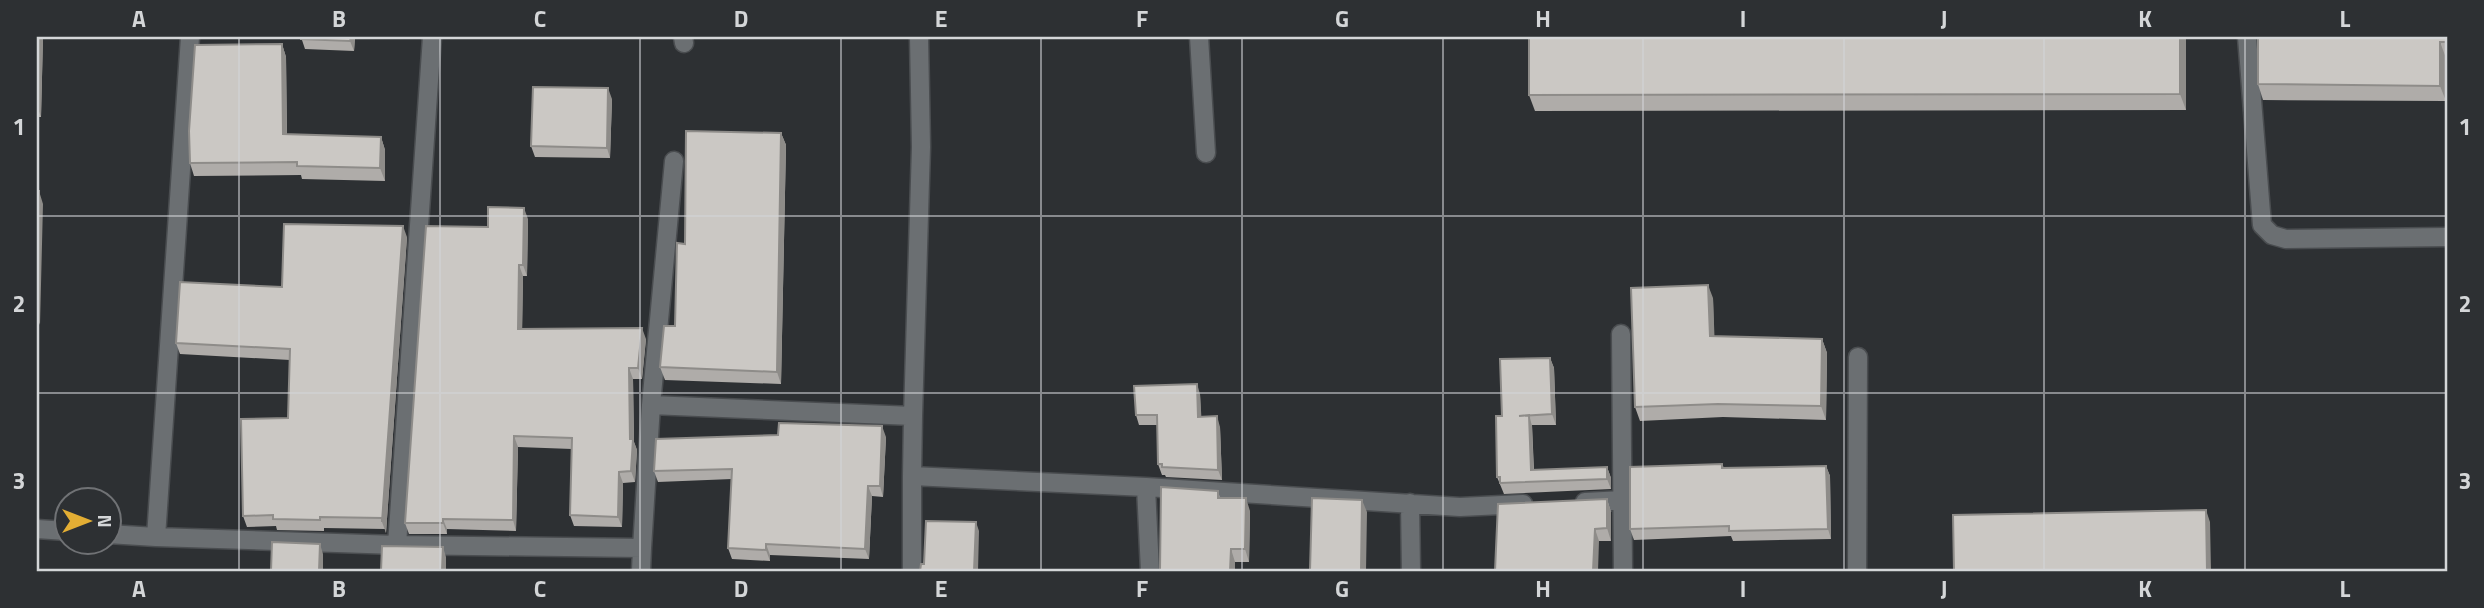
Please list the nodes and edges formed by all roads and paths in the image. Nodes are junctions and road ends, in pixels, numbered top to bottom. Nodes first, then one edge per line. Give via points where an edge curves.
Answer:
1 (190, 37) edge
2 (432, 37) edge
3 (919, 37) edge
4 (1199, 37) edge
5 (2247, 37) edge
6 (1206, 153) dead end
7 (674, 161) dead end
8 (2447, 237) edge
9 (1621, 334) dead end
10 (1858, 357) dead end
11 (651, 405) junction
12 (912, 416) junction
13 (912, 476) junction
14 (1146, 487) junction
15 (1623, 500) junction
16 (1569, 502) edge
17 (1410, 503) junction
18 (1541, 503) edge
19 (122, 535) edge
20 (156, 537) junction
21 (397, 545) junction
22 (642, 548) junction
23 (641, 571) edge
24 (912, 571) edge
25 (1150, 571) edge
26 (1411, 571) edge
27 (1623, 571) edge
28 (1857, 571) edge

1 - 20 street
2 - 21 street
3 - 12 street via 921,147
4 - 6 street
5 - 8 street via 2262,225 2286,239
7 - 11 street
9 - 15 street
10 - 28 street
11 - 12 street
11 - 22 street
12 - 13 street
13 - 14 street
13 - 24 street
14 - 17 street
14 - 25 street
15 - 16 street
15 - 27 street
17 - 18 street via 1460,507
17 - 26 street
19 - 20 street
20 - 21 street
21 - 22 street
22 - 23 street

